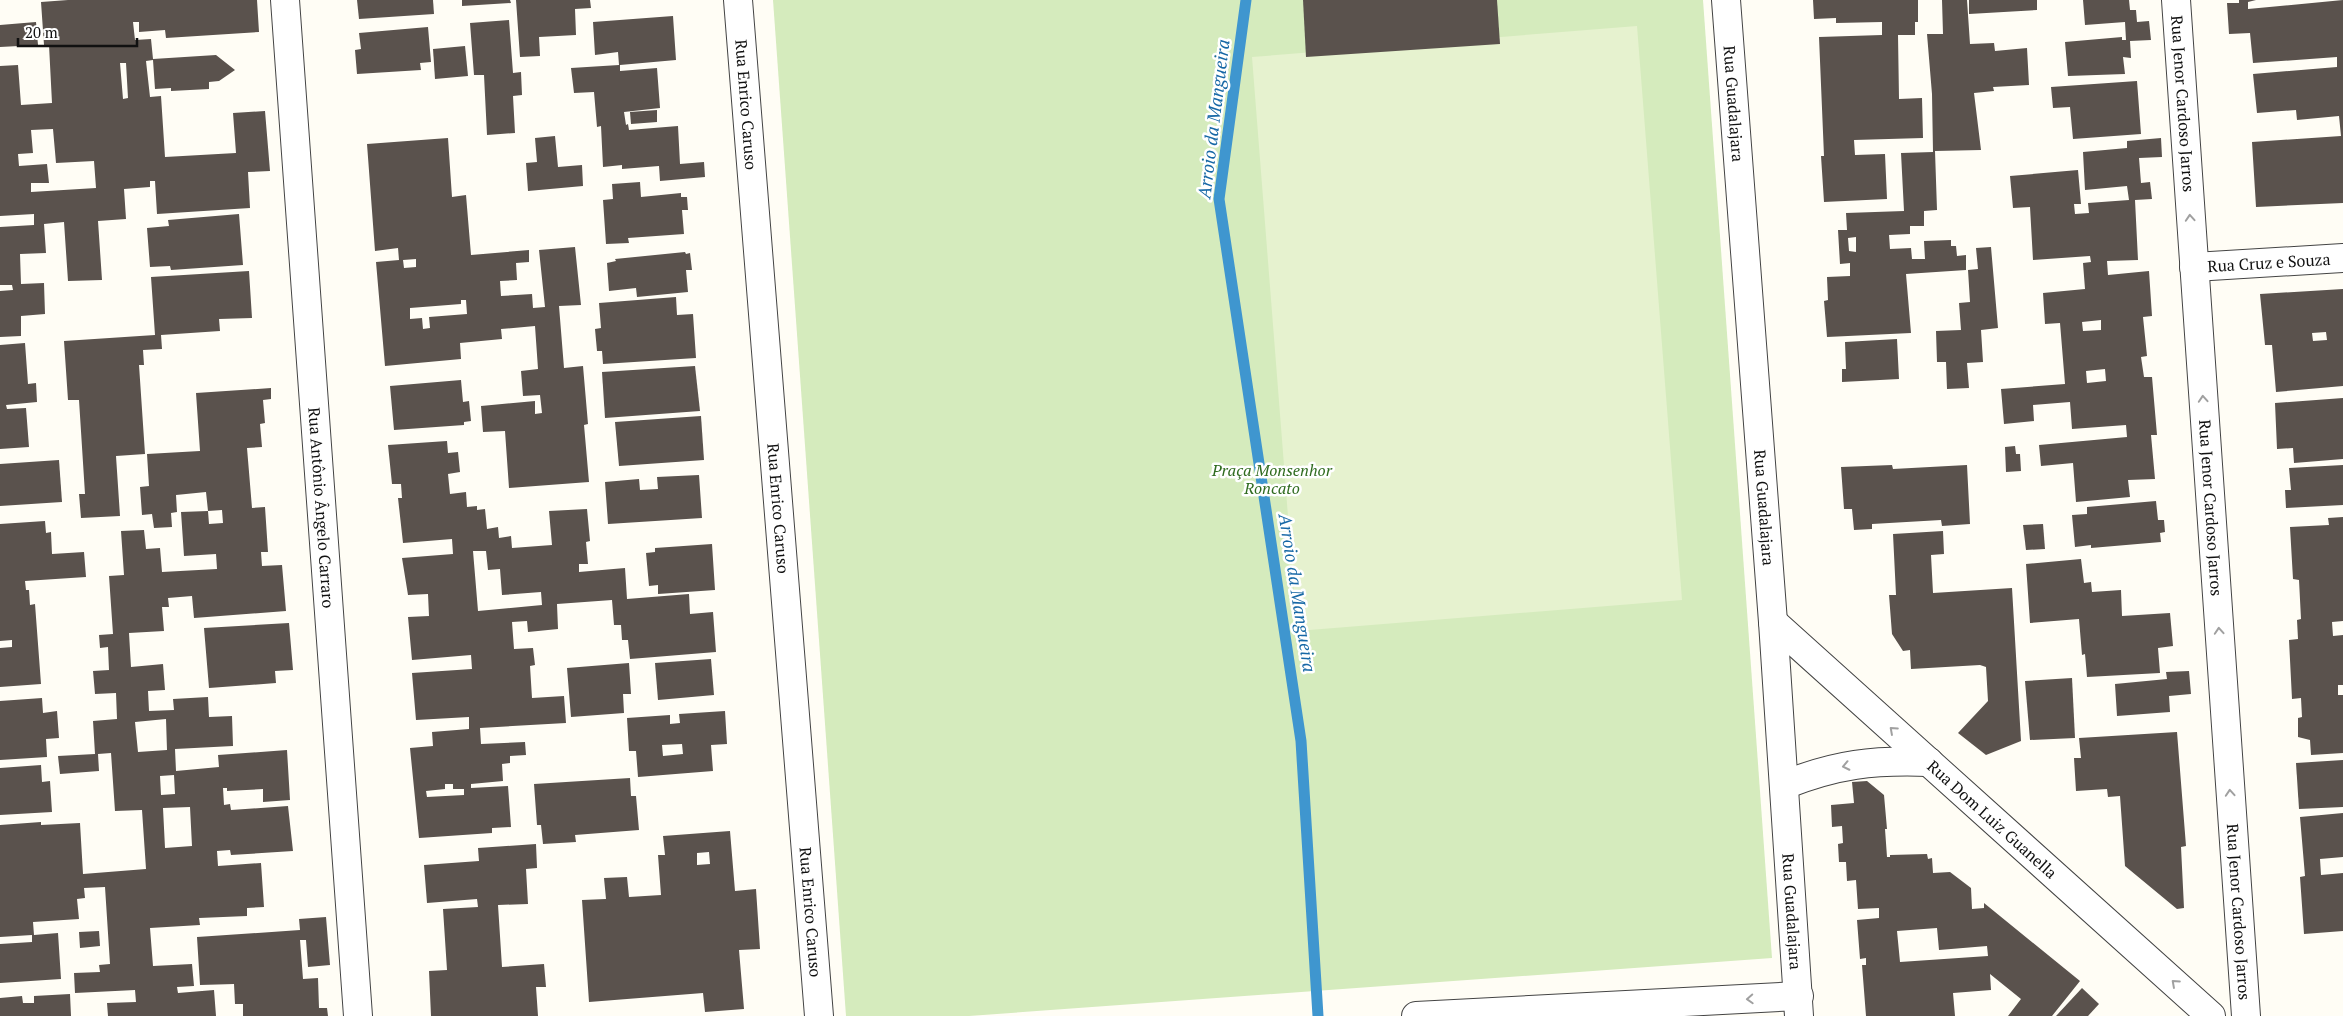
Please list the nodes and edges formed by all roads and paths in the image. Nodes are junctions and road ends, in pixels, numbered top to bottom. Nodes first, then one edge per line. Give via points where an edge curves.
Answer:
1 (285, 0) edge
2 (738, 0) edge
3 (1726, 0) edge
4 (2176, 0) edge
5 (2343, 258) edge
6 (2194, 267) junction
7 (1773, 622) junction
8 (1929, 762) junction
9 (1784, 785) junction
10 (1799, 1006) edge
11 (358, 1016) edge
12 (819, 1016) edge
13 (1416, 1016) edge
14 (2211, 1016) edge
15 (2246, 1016) edge

1 - 11 street, Rua Antônio Ângelo Carraro
2 - 12 street, Rua Enrico Caruso
3 - 7 street, Rua Guadalajara
6 -> 4 street, Rua Jenor Cardoso Jarros
5 - 6 street, Rua Cruz e Souza
15 -> 6 street, Rua Jenor Cardoso Jarros
8 -> 7 street, Rua Dom Luiz Guanella
7 - 9 street, Rua Guadalajara
8 -> 9 street via 1851,764 1816,772
14 -> 8 street, Rua Dom Luiz Guanella
9 - 10 street, Rua Guadalajara
10 -> 13 street

